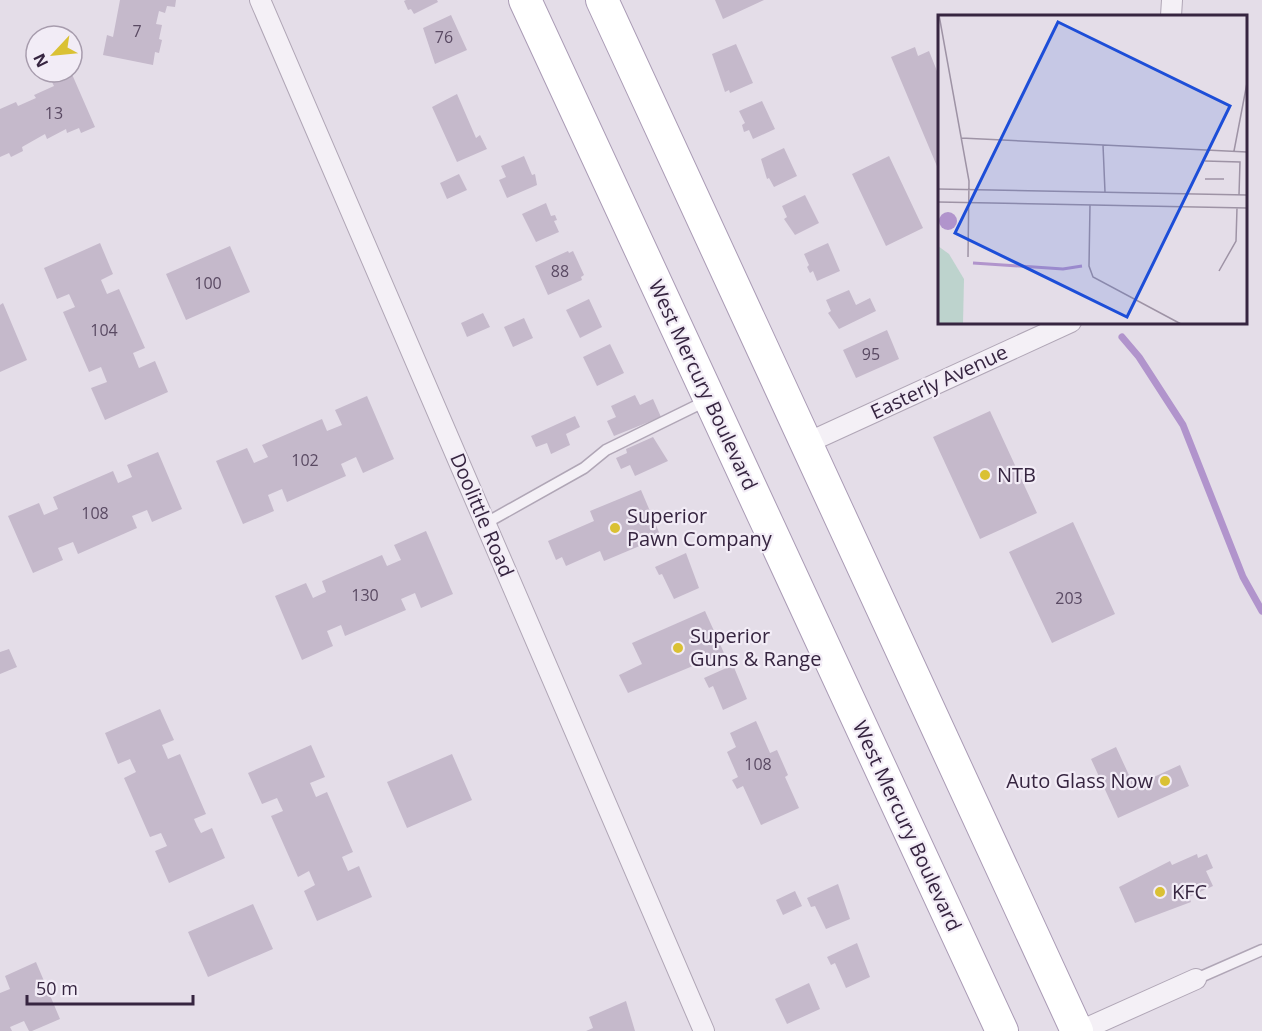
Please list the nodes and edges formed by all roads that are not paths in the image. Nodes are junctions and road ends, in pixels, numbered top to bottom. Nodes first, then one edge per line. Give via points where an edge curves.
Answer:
1 (260, 0) edge
2 (525, 0) edge
3 (602, 0) edge
4 (1067, 324) edge
5 (709, 400) junction
6 (807, 443) junction
7 (486, 523) junction
8 (1262, 950) edge
9 (1196, 979) joint
10 (704, 1031) edge
11 (1002, 1031) edge
12 (1079, 1031) edge

1 - 7 street, Doolittle Road
2 - 5 main road, West Mercury Boulevard
3 - 6 main road
4 - 6 street, Easterly Avenue
5 - 7 lane via 606,450 584,468
5 - 11 main road, West Mercury Boulevard
6 - 12 main road
7 - 10 street, Doolittle Road
8 - 9 lane
9 - 12 street

